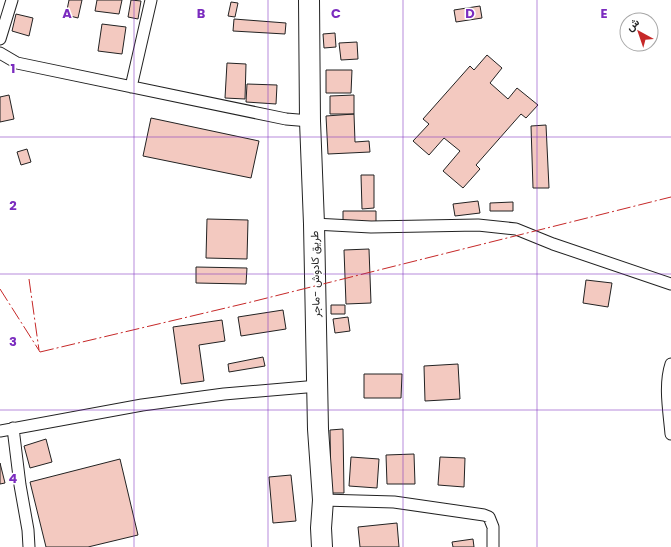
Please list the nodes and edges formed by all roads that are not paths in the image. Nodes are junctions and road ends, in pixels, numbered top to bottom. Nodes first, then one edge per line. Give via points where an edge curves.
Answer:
1 (12, 0) edge
2 (151, 0) edge
3 (309, 0) edge
4 (0, 39) edge
5 (0, 53) edge
6 (131, 87) junction
7 (310, 121) junction
8 (314, 224) junction
9 (671, 284) edge
10 (671, 364) edge
11 (318, 386) junction
12 (13, 428) junction
13 (0, 431) edge
14 (671, 434) edge
15 (323, 500) junction
16 (29, 547) edge
17 (322, 547) edge
18 (493, 547) edge

1 - 4 street
2 - 6 street
3 - 7 highway, طريق كادوش -ماجر
5 - 6 street via 17,63
6 - 7 street via 286,119
7 - 8 highway, طريق كادوش -ماجر
8 - 9 street via 371,227 478,225 516,229
8 - 11 highway, طريق كادوش -ماجر
10 - 14 street via 668,374 668,408
11 - 12 street via 224,394 142,405
11 - 15 highway, طريق كادوش -ماجر
12 - 13 street
12 - 16 street
15 - 17 highway, طريق كادوش -ماجر
15 - 18 street via 394,502 484,515 489,517 493,527

